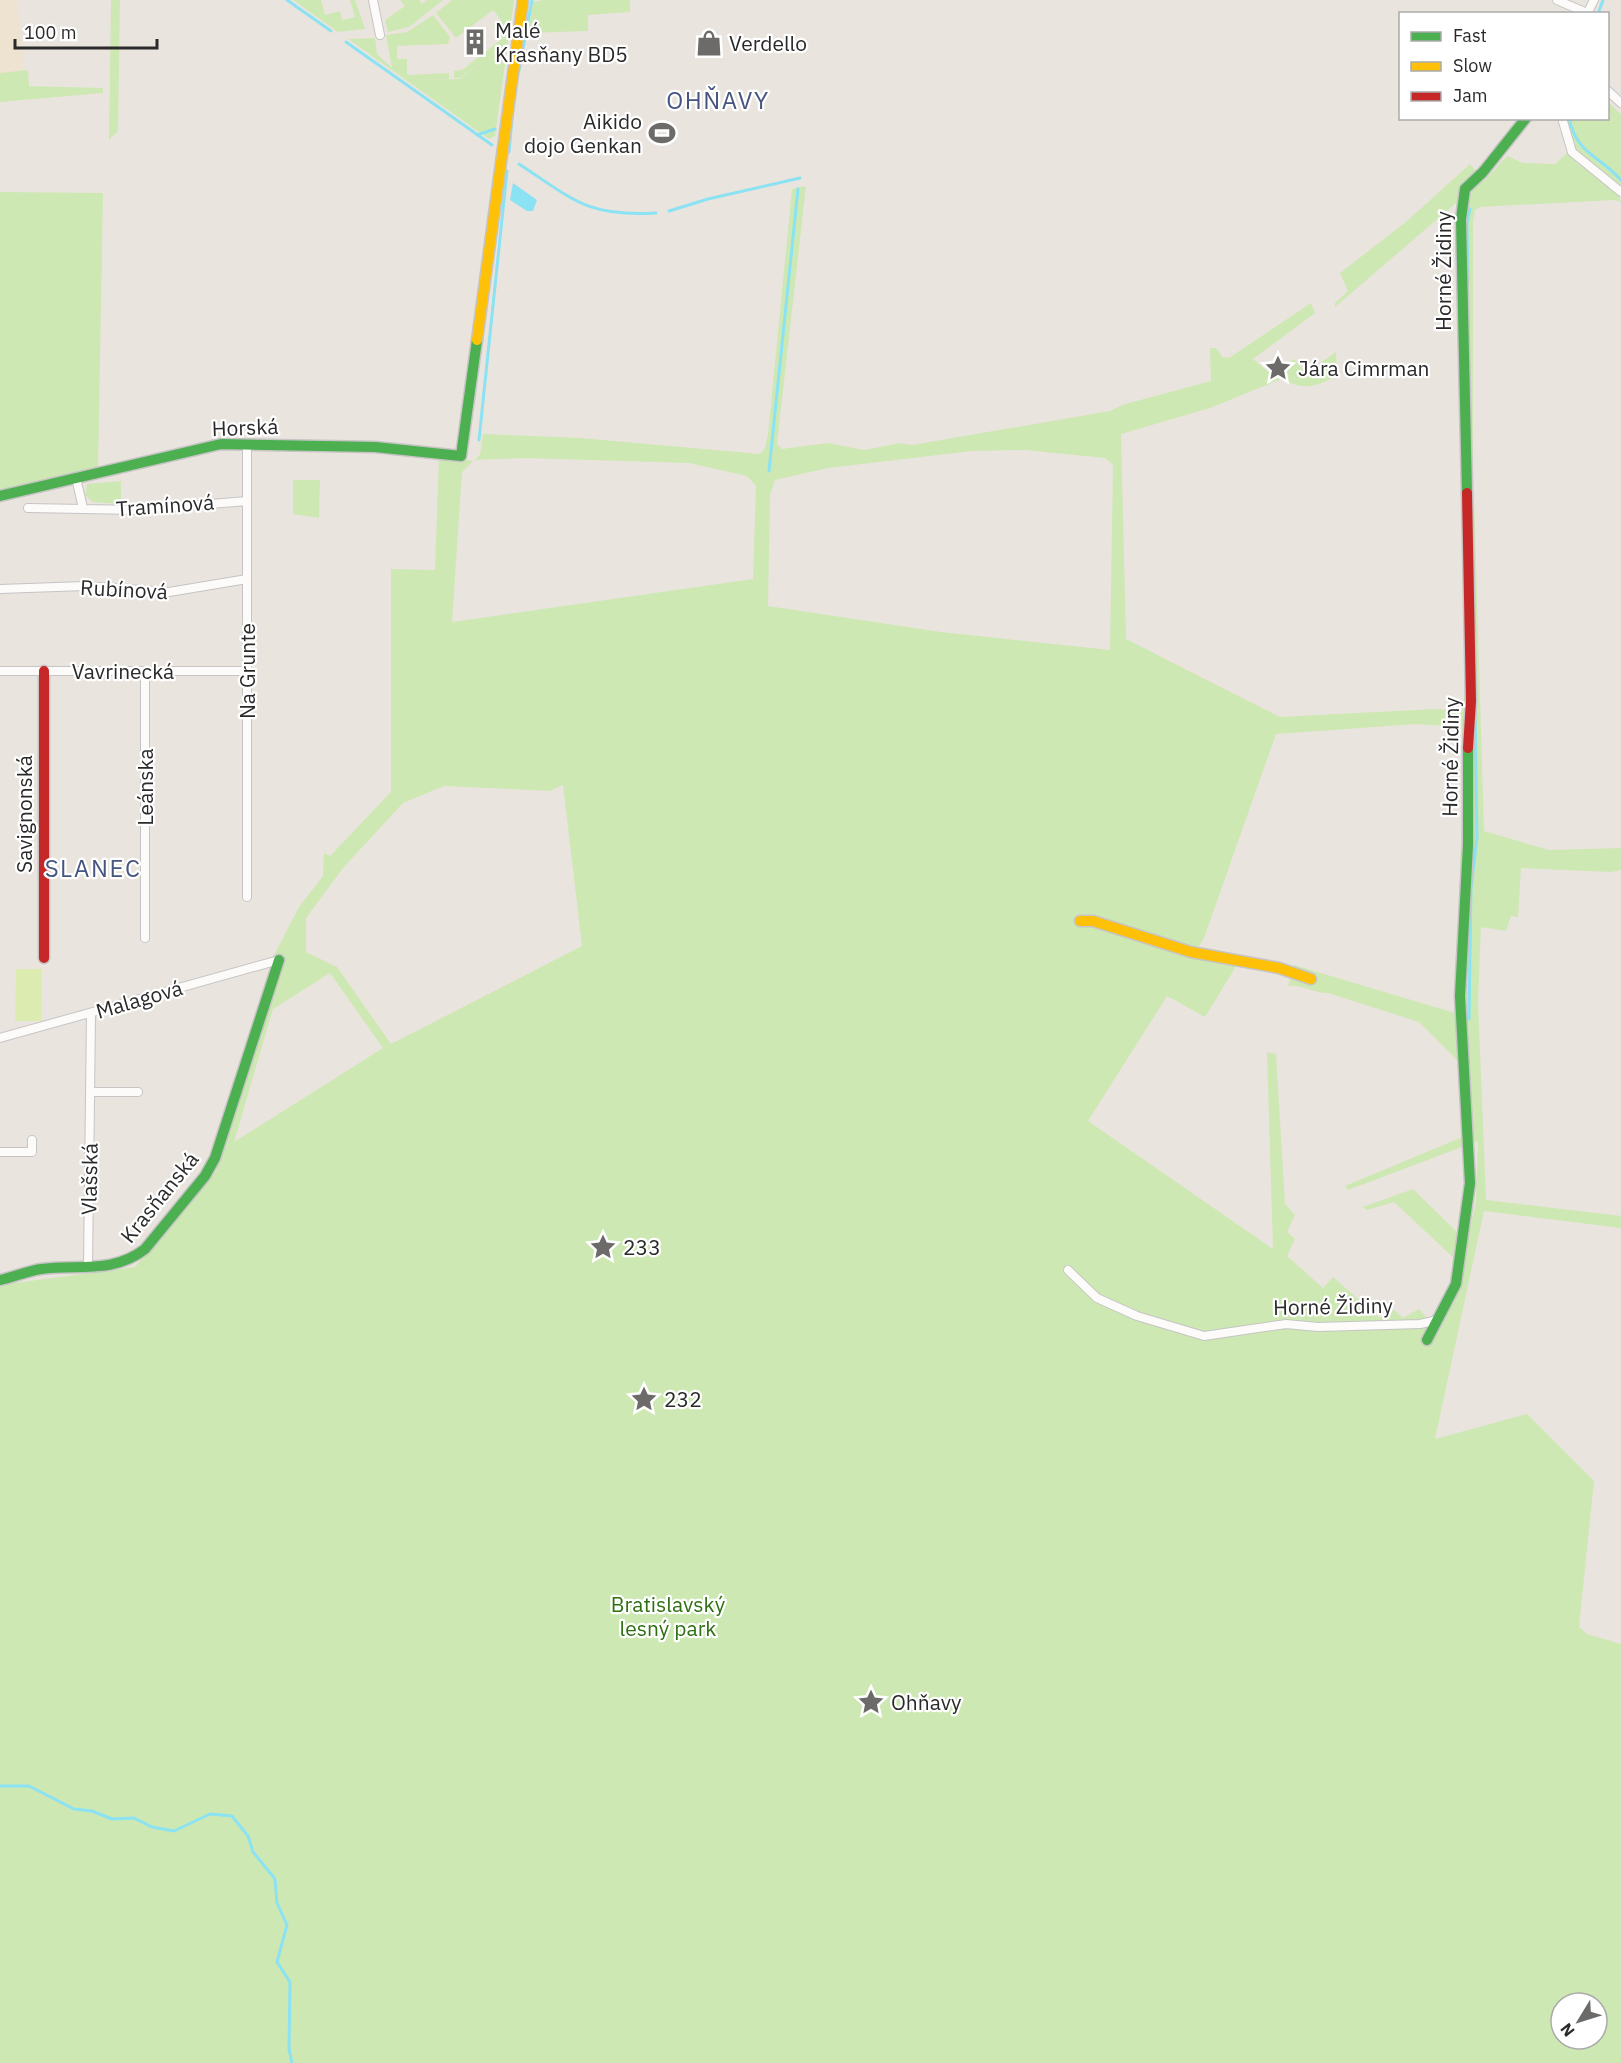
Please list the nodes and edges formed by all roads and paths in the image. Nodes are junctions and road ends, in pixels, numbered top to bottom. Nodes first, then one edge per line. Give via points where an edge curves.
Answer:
1 (373, 0) edge
2 (523, 0) edge
3 (1557, 0) edge
4 (1585, 12) edge
5 (380, 35) dead end
6 (1609, 92) edge
7 (1621, 103) edge
8 (1525, 120) edge
9 (1563, 120) edge
10 (1621, 192) edge
11 (247, 444) junction
12 (76, 478) junction
13 (0, 496) edge
14 (247, 501) junction
15 (28, 508) dead end
16 (83, 508) junction
17 (247, 579) junction
18 (0, 589) edge
19 (0, 671) edge
20 (44, 671) junction
21 (145, 671) junction
22 (247, 671) junction
23 (247, 897) dead end
24 (1080, 921) dead end
25 (145, 938) dead end
26 (44, 958) dead end
27 (279, 960) joint
28 (1311, 979) dead end
29 (91, 1013) junction
30 (0, 1038) edge
31 (90, 1092) junction
32 (138, 1092) dead end
33 (32, 1140) dead end
34 (0, 1152) edge
35 (88, 1267) junction
36 (1068, 1270) dead end
37 (0, 1281) edge
38 (1438, 1320) junction
39 (1427, 1340) dead end

1 - 5 street
2 - 11 street, Horská via 461,456 375,447
3 - 4 street
6 - 7 street
8 - 38 street, Horné Židiny via 1465,189 1460,241 1471,701 1460,1012 1471,1160 1469,1204 1456,1284
9 - 10 street via 1572,152
11 - 12 street, Horská via 213,445
11 - 14 street, Na Grunte
12 - 13 street, Horská
12 - 16 street
14 - 16 street, Tramínová via 138,510
14 - 17 street, Na Grunte
15 - 16 street, Tramínová
17 - 18 street, Rubínová via 169,592 85,586
17 - 22 street, Na Grunte
19 - 20 street, Vavrinecká
20 - 21 street, Vavrinecká
20 - 26 street, Savignonská
21 - 22 street, Vavrinecká
21 - 25 street, Leánska
22 - 23 street, Na Grunte
24 - 28 street via 1093,921 1191,952 1279,968
27 - 29 street, Malagová
27 - 35 street, Krasňanská via 209,1170 133,1259
29 - 30 street, Malagová
29 - 31 street, Vlašská
31 - 32 street
31 - 35 street, Vlašská
33 - 34 street via 32,1152
35 - 37 street, Krasňanská via 38,1269
36 - 38 street, Horné Židiny via 1097,1298 1137,1316 1204,1336 1286,1324 1318,1327
38 - 39 street, Horné Židiny

